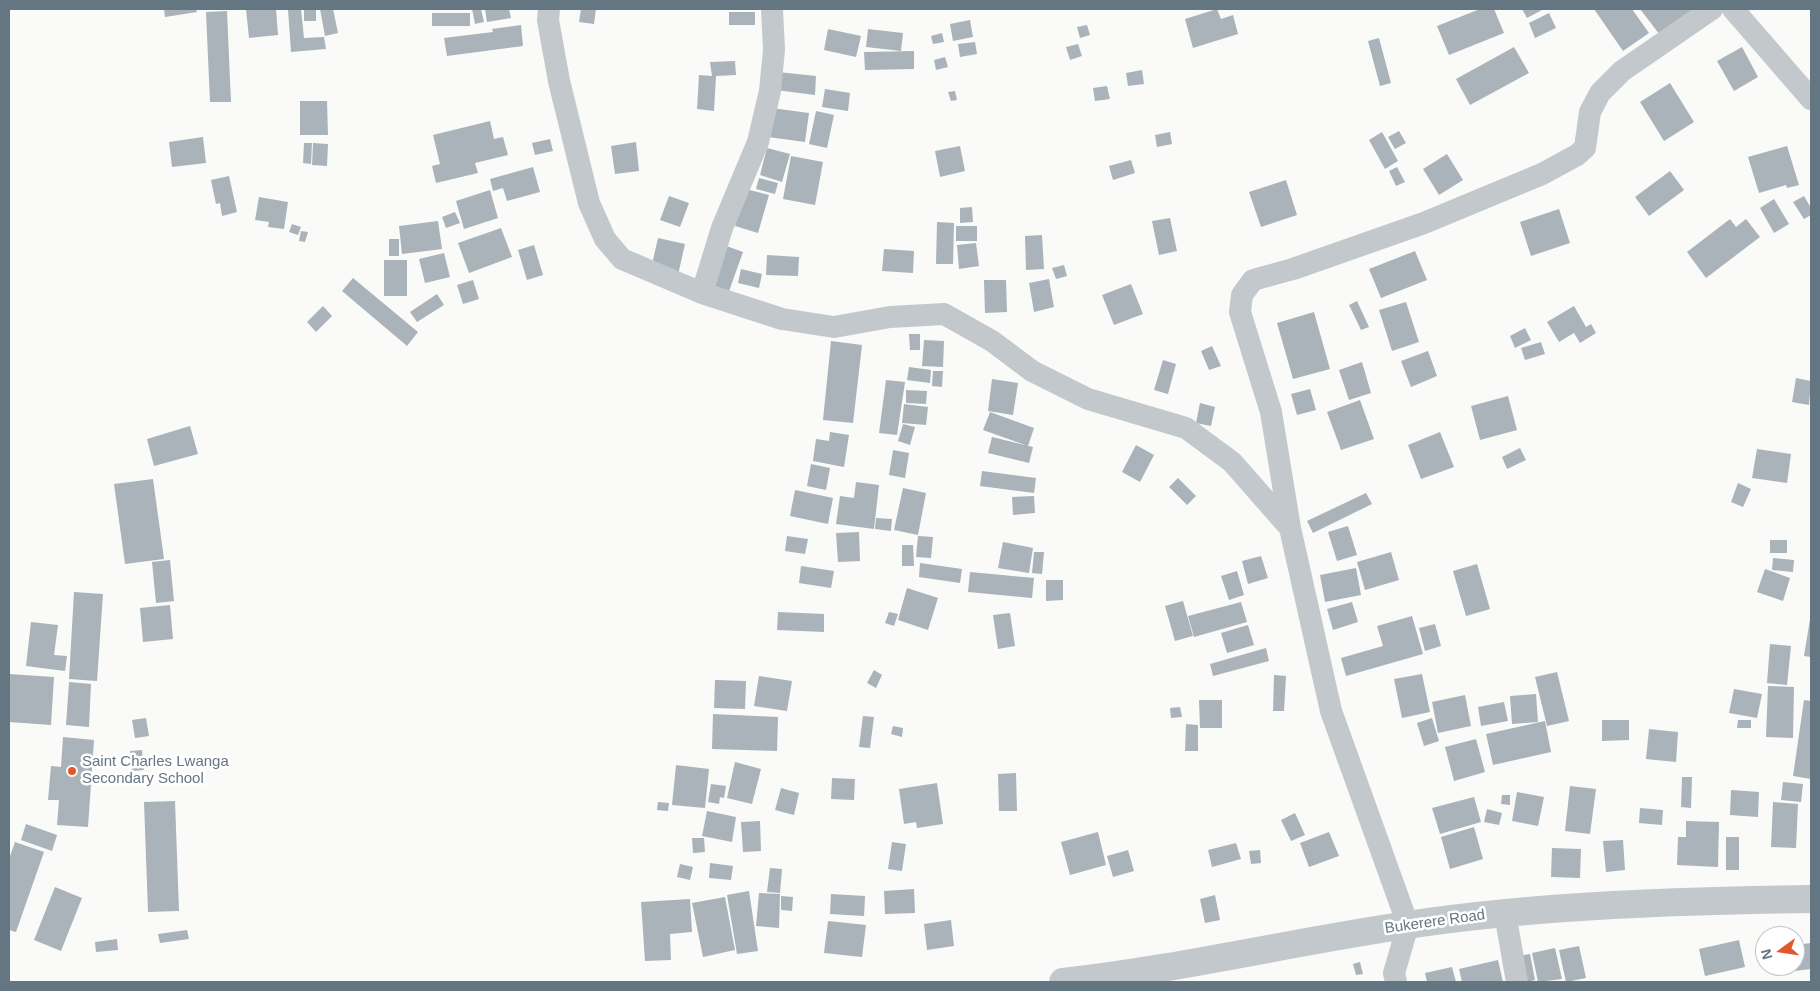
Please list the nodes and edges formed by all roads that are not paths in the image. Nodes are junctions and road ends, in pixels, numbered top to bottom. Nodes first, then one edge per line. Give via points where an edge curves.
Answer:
1 (549, 9) edge
2 (772, 9) edge
3 (1712, 9) edge
4 (1733, 9) edge
5 (1811, 99) edge
6 (702, 293) junction
7 (1290, 528) junction
8 (1811, 899) edge
9 (1505, 913) junction
10 (1408, 925) junction
11 (1096, 980) edge
12 (1063, 982) edge
13 (1396, 982) edge
14 (1516, 982) edge

1 - 6 street via 559,82 586,194 605,239 622,259
2 - 6 street via 774,50 771,83 758,142 722,228
3 - 7 street via 1622,71 1600,92 1590,112 1585,148 1576,155 1542,174 1424,223 1253,280 1242,295 1240,312 1271,412
4 - 5 street
6 - 7 street via 782,319 834,327 944,314 992,341 1032,371 1088,399 1186,428 1232,462
7 - 10 street via 1331,711
8 - 9 street, Bukerere Road via 1704,901
9 - 10 street, Bukerere Road
9 - 14 street
10 - 11 street, Bukerere Road
10 - 13 street via 1394,973
11 - 12 street, Bukerere Road

